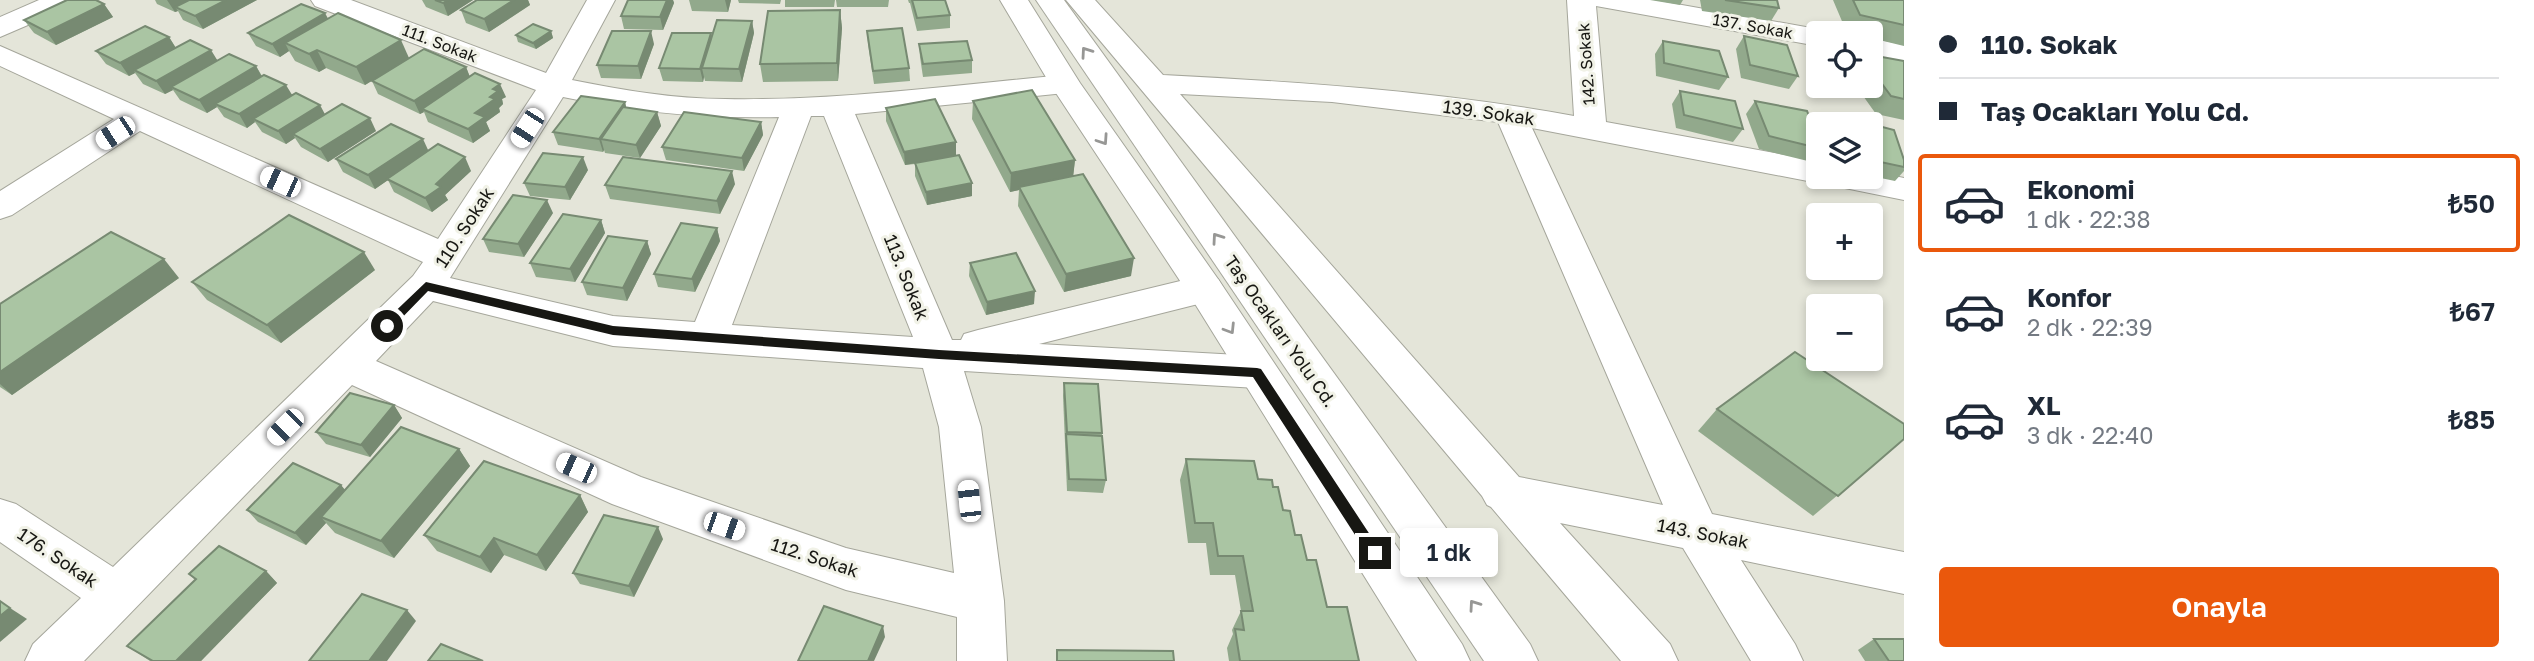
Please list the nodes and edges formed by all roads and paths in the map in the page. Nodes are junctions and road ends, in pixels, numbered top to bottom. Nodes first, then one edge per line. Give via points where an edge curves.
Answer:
1 (62, 0) edge
2 (326, 0) edge
3 (601, 0) edge
4 (1014, 0) edge
5 (1050, 0) edge
6 (1080, 0) edge
7 (1581, 0) edge
8 (1605, 0) edge
9 (0, 28) edge
10 (1806, 28) edge
11 (1883, 50) edge
12 (1904, 54) edge
13 (0, 55) edge
14 (1065, 84) junction
15 (1155, 84) junction
16 (554, 86) junction
17 (818, 107) junction
18 (1510, 114) junction
19 (138, 118) junction
20 (1591, 128) junction
21 (1806, 170) edge
22 (1883, 185) edge
23 (1904, 189) edge
24 (0, 207) edge
25 (435, 272) junction
26 (1205, 289) junction
27 (708, 338) junction
28 (939, 354) junction
29 (347, 365) junction
30 (1257, 372) junction
31 (1502, 492) junction
32 (0, 518) edge
33 (1698, 533) junction
34 (1904, 573) edge
35 (116, 596) junction
36 (979, 601) junction
37 (50, 661) edge
38 (982, 661) edge
39 (1445, 661) edge
40 (1513, 661) edge
41 (1653, 661) edge
42 (1778, 661) edge

1 - 9 street
2 - 16 street, 111. Sokak
3 - 16 street, 110. Sokak
4 - 14 street
40 -> 5 street, Taş Ocakları Yolu Cd.
6 - 15 street
7 - 20 street, 142. Sokak
8 - 10 street, 137. Sokak
11 - 12 street
13 - 19 street
14 - 17 street, 111. Sokak
14 -> 26 street
15 - 18 street, 139. Sokak via 1332,93
15 - 31 street
16 - 17 street, 111. Sokak via 685,107
16 - 25 street, 110. Sokak
17 - 27 street
17 - 28 street, 113. Sokak
18 - 20 street, 139. Sokak
18 - 33 street
19 - 24 street
19 - 25 street
20 - 21 street, 139. Sokak
22 - 23 street
25 - 27 street via 613,331
25 - 29 street, 110. Sokak
26 - 28 street
26 -> 30 street
27 - 28 street
28 - 30 street
28 - 36 street, 113. Sokak via 960,427
29 - 35 street, 110. Sokak
29 - 36 street, 112. Sokak via 627,491 846,569
30 - 39 street
31 - 33 street, 143. Sokak
31 - 41 street
32 - 35 street, 176. Sokak
33 - 34 street, 143. Sokak
33 - 42 street
35 - 37 street, 110. Sokak
36 - 38 street, 113. Sokak

